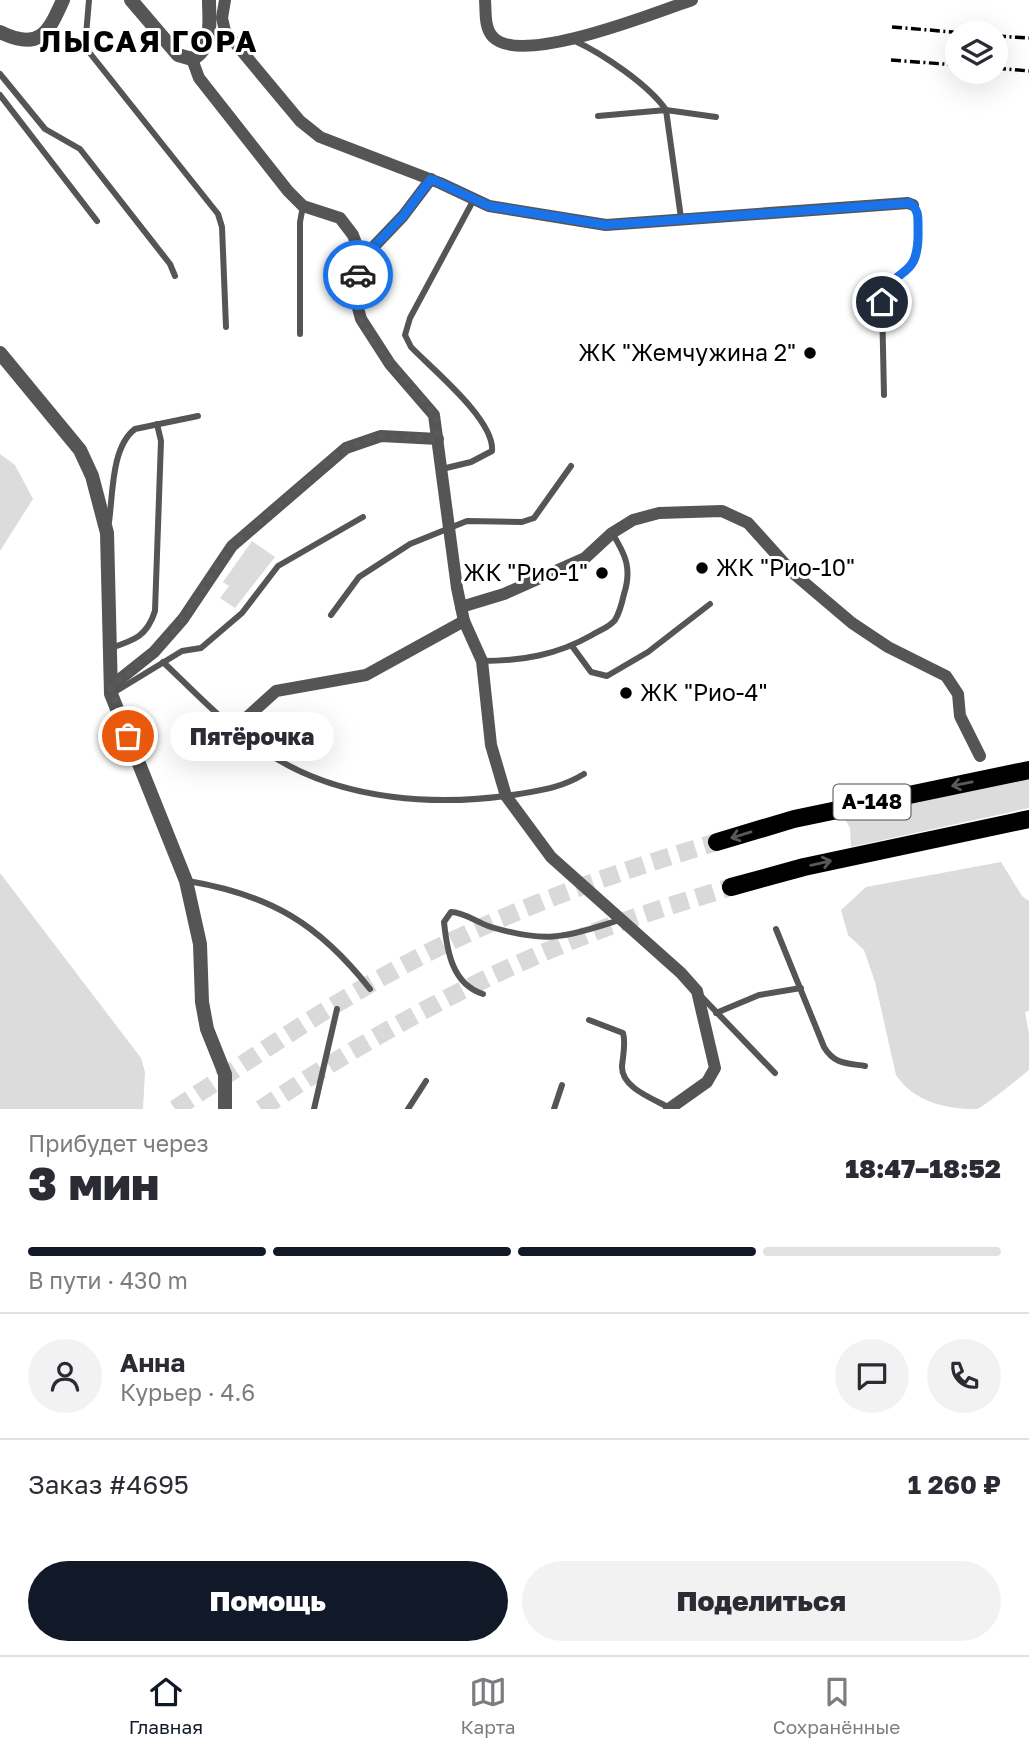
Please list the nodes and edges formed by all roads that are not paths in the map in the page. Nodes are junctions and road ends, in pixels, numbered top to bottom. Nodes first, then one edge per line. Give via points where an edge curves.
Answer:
1 (63, 0) edge
2 (89, 0) edge
3 (131, 0) edge
4 (209, 0) edge
5 (225, 0) edge
6 (485, 0) edge
7 (692, 0) edge
8 (0, 32) edge
9 (573, 40) junction
10 (192, 59) junction
11 (0, 74) edge
12 (0, 95) edge
13 (666, 110) junction
14 (598, 116) dead end
15 (716, 117) dead end
16 (431, 179) junction
17 (473, 201) junction
18 (303, 205) junction
19 (913, 205) joint
20 (681, 218) junction
21 (97, 221) dead end
22 (362, 259) junction
23 (175, 276) dead end
24 (226, 327) dead end
25 (300, 334) dead end
26 (0, 353) edge
27 (884, 395) dead end
28 (198, 416) dead end
29 (157, 424) junction
30 (438, 439) junction
31 (571, 466) dead end
32 (442, 469) junction
33 (363, 517) dead end
34 (450, 526) junction
35 (107, 533) junction
36 (612, 533) junction
37 (710, 604) dead end
38 (461, 607) junction
39 (331, 615) dead end
40 (464, 621) junction
41 (572, 646) junction
42 (111, 648) junction
43 (482, 661) junction
44 (163, 662) junction
45 (111, 690) junction
46 (234, 729) junction
47 (980, 757) dead end
48 (1029, 770) edge
49 (584, 774) dead end
50 (506, 796) junction
51 (1029, 819) edge
52 (717, 842) tunnel mouth
53 (186, 881) junction
54 (731, 887) tunnel mouth
55 (620, 920) junction
56 (776, 929) dead end
57 (801, 988) junction
58 (370, 989) dead end
59 (697, 991) junction
60 (483, 994) dead end
61 (337, 1009) dead end
62 (716, 1013) junction
63 (589, 1020) dead end
64 (865, 1066) dead end
65 (775, 1073) dead end
66 (426, 1080) dead end
67 (562, 1085) dead end
68 (225, 1109) edge
69 (314, 1109) edge
70 (408, 1109) edge
71 (554, 1109) edge
72 (669, 1109) edge

1 - 8 street via 52,25 40,37 24,41
2 - 24 lane via 85,47 218,214
3 - 10 street via 178,55
4 - 10 street via 208,38
5 - 16 street via 225,31 300,121 320,137
6 - 9 street via 488,28 498,41 532,45
7 - 9 street
9 - 13 lane via 621,70
10 - 18 street via 199,78
11 - 23 lane via 45,130 80,149
12 - 21 lane
13 - 14 lane
13 - 15 lane
13 - 20 lane
16 - 17 street
16 - 22 street
17 - 20 street via 606,225
17 - 32 lane via 405,335 411,347 475,411 491,435 492,451 486,456
18 - 22 street via 340,218 353,234
18 - 25 lane
19 - 20 street
19 - 27 lane via 918,214 917,260 893,281 882,302
22 - 30 street via 355,297 361,319 390,364 434,415
26 - 35 street via 79,450 92,476
28 - 29 lane
29 - 35 lane via 128,435 119,457
29 - 42 lane via 155,611 150,628
30 - 32 street
30 - 45 street via 382,436 346,447 232,545 183,619
31 - 34 lane via 534,517 522,523 467,521
32 - 34 street
33 - 44 lane via 278,566 242,613 201,648 182,651
34 - 38 street
34 - 39 lane via 373,565
35 - 42 street
36 - 38 street via 585,558 505,594
36 - 41 lane via 629,568 619,613 612,623
36 - 47 street via 633,520 659,513 722,511 738,516 793,573 852,623 946,676 958,694 960,716
37 - 41 lane via 648,652 607,676 591,672
38 - 40 street
40 - 43 street
40 - 46 street via 366,675 276,691
41 - 43 lane via 527,659
42 - 45 street
43 - 50 street via 491,745
44 - 45 lane
44 - 46 lane
45 - 53 street
46 - 50 lane via 274,757 348,787 419,800
48 -> 52 main road, А-148 via 794,819
49 - 50 lane via 555,788
50 - 55 street via 551,857
54 -> 51 main road, А-148
53 - 58 lane via 243,895 302,920 345,957
53 - 68 street via 200,944 207,1029 225,1074
55 - 59 street
55 - 60 lane via 542,939 451,912 444,922 454,968 466,986
56 - 57 lane
57 - 62 lane via 760,995
57 - 64 lane via 831,1059
59 - 62 lane
59 - 72 street via 715,1068 707,1082
61 - 69 lane
62 - 65 lane
63 - 72 lane via 623,1033 622,1072 630,1086
66 - 70 lane
67 - 71 lane

